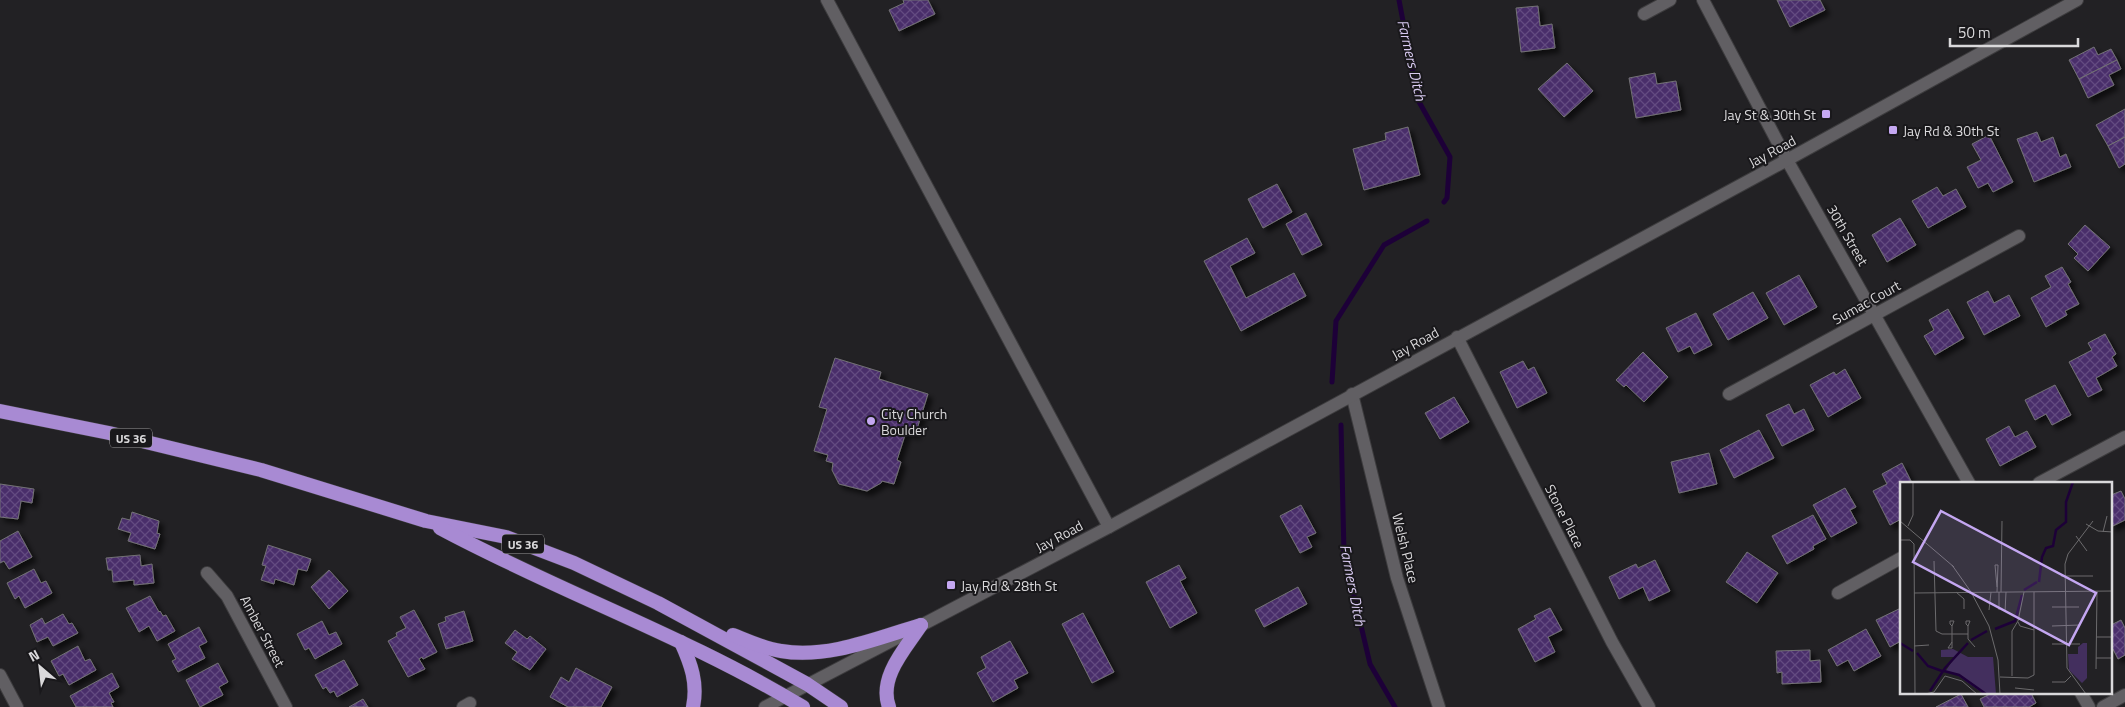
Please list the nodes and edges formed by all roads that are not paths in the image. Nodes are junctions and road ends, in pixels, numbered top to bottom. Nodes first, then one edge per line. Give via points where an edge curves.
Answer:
1 (828, 0) edge
2 (1670, 0) edge
3 (1703, 0) edge
4 (2077, 0) edge
5 (1644, 14) dead end
6 (1787, 160) junction
7 (2019, 236) dead end
8 (1875, 314) junction
9 (1456, 337) junction
10 (1352, 394) junction
11 (1729, 394) dead end
12 (0, 411) edge
13 (2125, 437) edge
14 (1968, 482) edge
15 (2041, 482) edge
16 (426, 521) junction
17 (1109, 527) junction
18 (1900, 559) edge
19 (208, 573) dead end
20 (1838, 593) dead end
21 (701, 625) junction
22 (922, 625) junction
23 (682, 642) junction
24 (0, 675) edge
25 (807, 684) junction
26 (2082, 694) edge
27 (2125, 695) edge
28 (785, 696) junction
29 (17, 707) edge
30 (286, 707) edge
31 (693, 707) edge
32 (765, 707) edge
33 (803, 707) edge
34 (841, 707) edge
35 (889, 707) edge
36 (1439, 707) edge
37 (1649, 707) edge
38 (2089, 707) edge
39 (2103, 707) edge

1 - 17 street
2 - 5 street
3 - 6 street, 30th Street
4 - 6 street, Jay Road
6 - 8 street, 30th Street
6 - 9 street, Jay Road
7 - 8 street, Sumac Court
8 - 11 street, Sumac Court
8 - 14 street, 30th Street
9 - 10 street, Jay Road
9 - 37 street, Stone Place via 1612,642
10 - 17 street, Jay Road
10 - 36 street, Welsh Place via 1397,578
12 - 16 highway, US 36 via 109,433 270,472
13 - 15 street
16 - 21 highway, US 36 via 506,537 574,563
16 - 23 highway, US 36 via 499,560
17 - 22 street, Jay Road
18 - 20 street
19 - 30 street, Amber Street via 228,596
21 - 22 highway via 780,651 806,654 837,649
21 - 25 highway, US 36
22 - 25 street, Jay Road
22 - 35 highway via 892,669 888,685
23 - 28 highway, US 36
23 - 31 highway via 695,682
24 - 29 street
25 - 28 street, Jay Road
25 - 34 highway, US 36
26 - 38 street
27 - 39 street
28 - 32 street, Jay Road
28 - 33 highway, US 36

